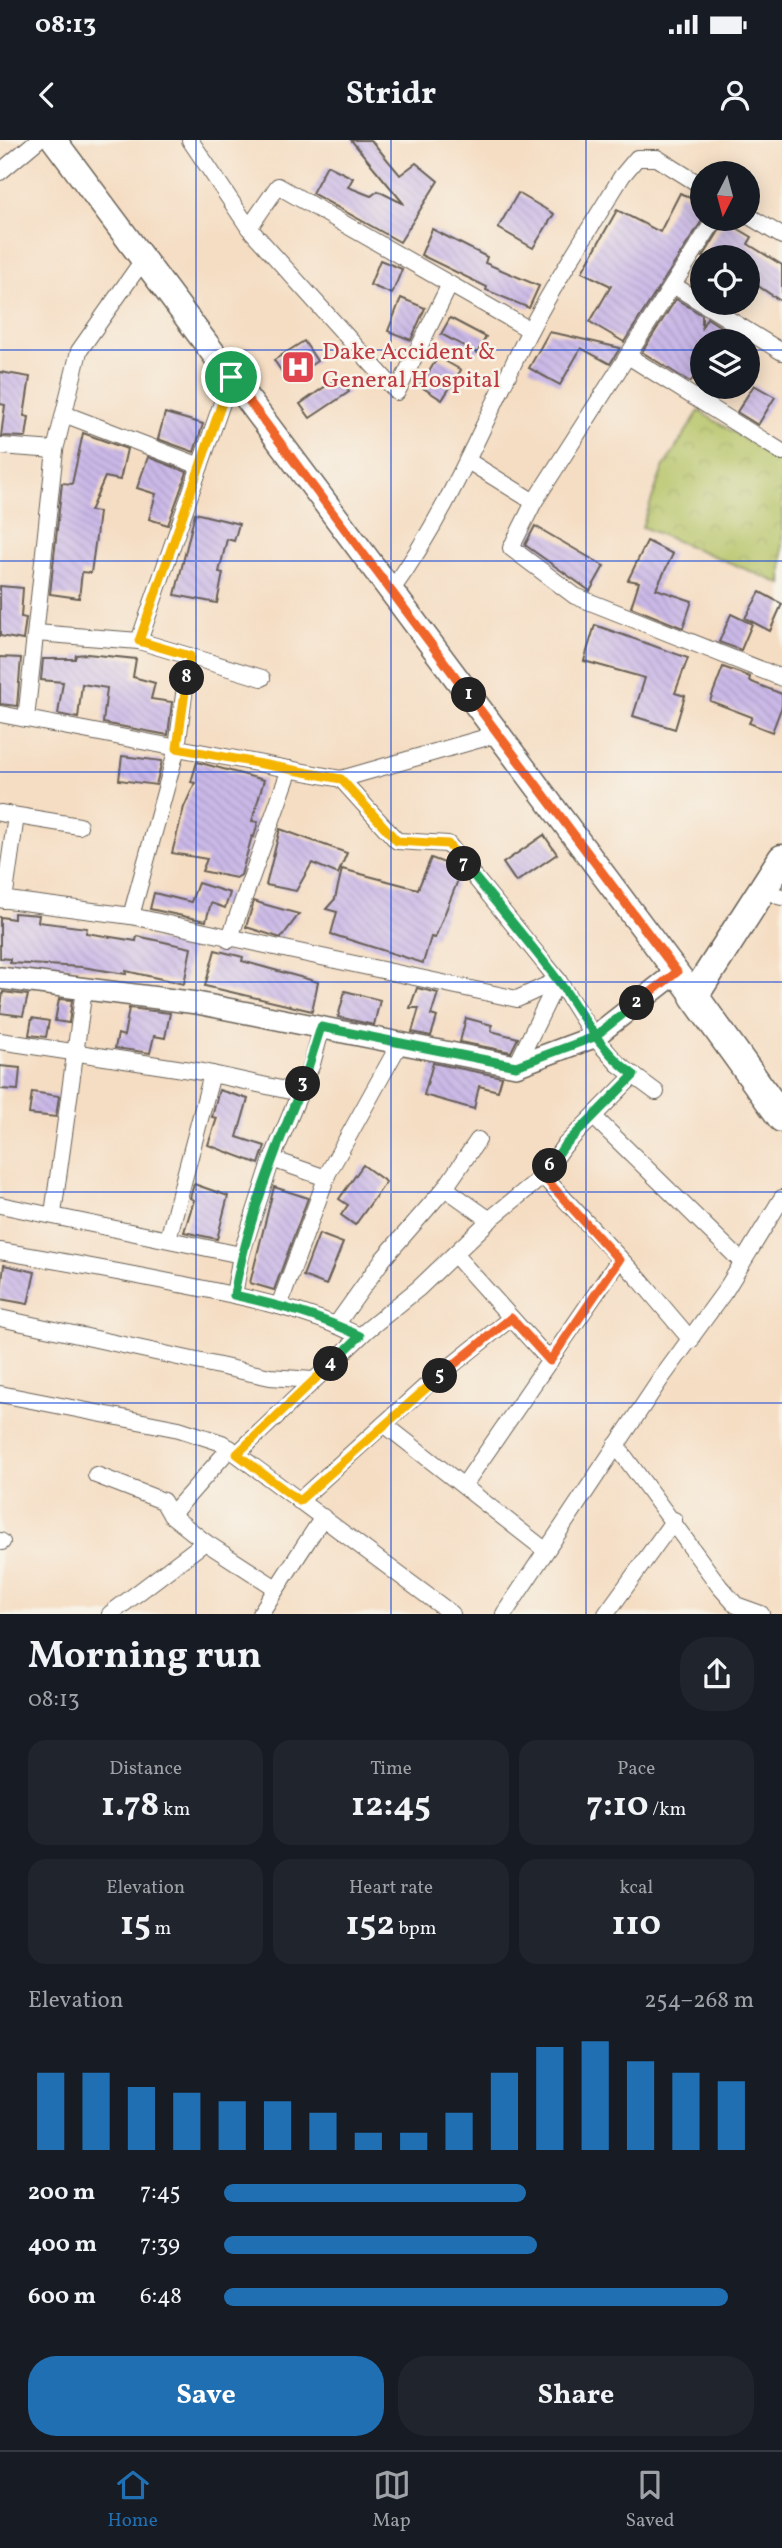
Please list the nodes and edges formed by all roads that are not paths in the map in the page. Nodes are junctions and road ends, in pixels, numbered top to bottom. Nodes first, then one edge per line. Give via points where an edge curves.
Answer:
1 (38, 140) edge
2 (54, 140) edge
3 (190, 140) edge
4 (0, 172) edge
5 (690, 179) edge
6 (760, 223) edge
7 (248, 228) junction
8 (707, 231) edge
9 (782, 236) edge
10 (143, 260) junction
11 (450, 284) junction
12 (673, 285) junction
13 (530, 330) junction
14 (782, 352) edge
15 (628, 356) junction
16 (231, 377) junction
17 (64, 414) junction
18 (0, 446) edge
19 (55, 450) junction
20 (782, 453) edge
21 (468, 461) junction
22 (200, 466) junction
23 (534, 502) junction
24 (391, 591) junction
25 (36, 633) junction
26 (139, 641) junction
27 (190, 656) junction
28 (262, 678) dead end
29 (782, 678) edge
30 (0, 714) edge
31 (26, 719) junction
32 (498, 734) junction
33 (177, 748) junction
34 (290, 769) junction
35 (341, 779) junction
36 (8, 814) edge
37 (79, 826) dead end
38 (782, 859) edge
39 (2, 899) edge
40 (131, 916) junction
41 (229, 940) junction
42 (677, 972) junction
43 (0, 978) edge
44 (558, 980) junction
45 (84, 989) junction
46 (694, 996) junction
47 (321, 1027) junction
48 (594, 1037) junction
49 (0, 1041) edge
50 (400, 1042) junction
51 (76, 1054) junction
52 (516, 1066) junction
53 (212, 1074) junction
54 (634, 1075) junction
55 (656, 1092) dead end
56 (299, 1093) junction
57 (594, 1117) junction
58 (782, 1118) edge
59 (478, 1140) dead end
60 (272, 1158) junction
61 (543, 1176) junction
62 (326, 1178) junction
63 (445, 1188) junction
64 (782, 1198) edge
65 (0, 1205) edge
66 (53, 1214) junction
67 (490, 1220) junction
68 (168, 1239) junction
69 (0, 1251) edge
70 (241, 1255) junction
71 (455, 1255) junction
72 (619, 1260) junction
73 (741, 1261) junction
74 (234, 1295) junction
75 (279, 1306) junction
76 (0, 1318) edge
77 (511, 1318) junction
78 (336, 1325) junction
79 (360, 1336) junction
80 (691, 1340) junction
81 (550, 1361) junction
82 (313, 1380) junction
83 (0, 1394) edge
84 (384, 1424) junction
85 (616, 1445) junction
86 (233, 1451) junction
87 (96, 1475) dead end
88 (464, 1485) junction
89 (299, 1501) junction
90 (171, 1515) junction
91 (323, 1517) junction
92 (674, 1520) junction
93 (205, 1542) junction
94 (545, 1550) junction
95 (276, 1588) junction
96 (110, 1614) edge
97 (260, 1614) edge
98 (452, 1614) edge
99 (505, 1614) edge
100 (606, 1614) edge
101 (761, 1614) edge

1 - 4 street
2 - 10 main road
3 - 7 street
5 - 13 street via 657,158 637,158
6 - 9 street
7 - 11 street via 278,186
7 - 11 street via 397,392
8 - 12 street
10 - 16 main road
10 - 17 street via 79,351
11 - 13 street
12 - 14 street
12 - 15 street
13 - 21 street
15 - 20 street
15 - 23 street
16 - 22 street
16 - 24 main road
17 - 19 street
17 - 22 street
18 - 19 street
19 - 25 street
21 - 23 street
21 - 24 street via 418,554
22 - 26 street
23 - 29 street via 511,548 575,596
24 - 32 main road
25 - 26 street
25 - 31 street
26 - 27 street
27 - 28 street
27 - 33 street
30 - 31 street
31 - 33 street
32 - 35 street
32 - 42 main road
33 - 34 street
33 - 40 street
34 - 35 street
34 - 41 street
35 - 44 street via 397,841 448,844
36 - 37 street
36 - 39 street
38 - 46 highway
39 - 40 street
40 - 41 street
41 - 44 street via 517,999
42 - 46 main road
42 - 48 street
43 - 45 street
44 - 48 street
44 - 52 street
45 - 47 street via 197,1003
45 - 51 street
46 - 58 highway
47 - 50 street
47 - 56 street
48 - 52 street
48 - 54 street
49 - 51 street
50 - 52 street
50 - 62 street
51 - 53 street
51 - 66 street
53 - 56 street
53 - 68 street
54 - 55 street
54 - 57 street
56 - 60 street
57 - 61 street via 564,1146
57 - 73 street
59 - 63 street
60 - 62 street
60 - 70 street
61 - 67 street
61 - 72 street
62 - 75 street
63 - 67 street
63 - 78 street via 383,1259
64 - 73 street
65 - 66 street
66 - 68 street
67 - 71 street
68 - 70 street
69 - 74 street via 117,1269
70 - 74 street
71 - 77 street
71 - 79 street
72 - 80 street
72 - 81 street
73 - 80 street
74 - 75 street
75 - 78 street
76 - 82 street via 270,1377
77 - 81 street
77 - 84 street
78 - 79 street
79 - 82 street
80 - 85 street
81 - 88 street
82 - 86 street
83 - 86 street via 179,1429
84 - 88 street
84 - 89 street
85 - 92 street
85 - 94 street
86 - 89 street
86 - 90 street
87 - 90 street via 163,1501
88 - 94 street
89 - 91 street
90 - 93 street
91 - 95 street
91 - 98 street
92 - 100 street
92 - 101 street via 736,1605
93 - 95 street
93 - 96 street
94 - 99 street
95 - 97 street

